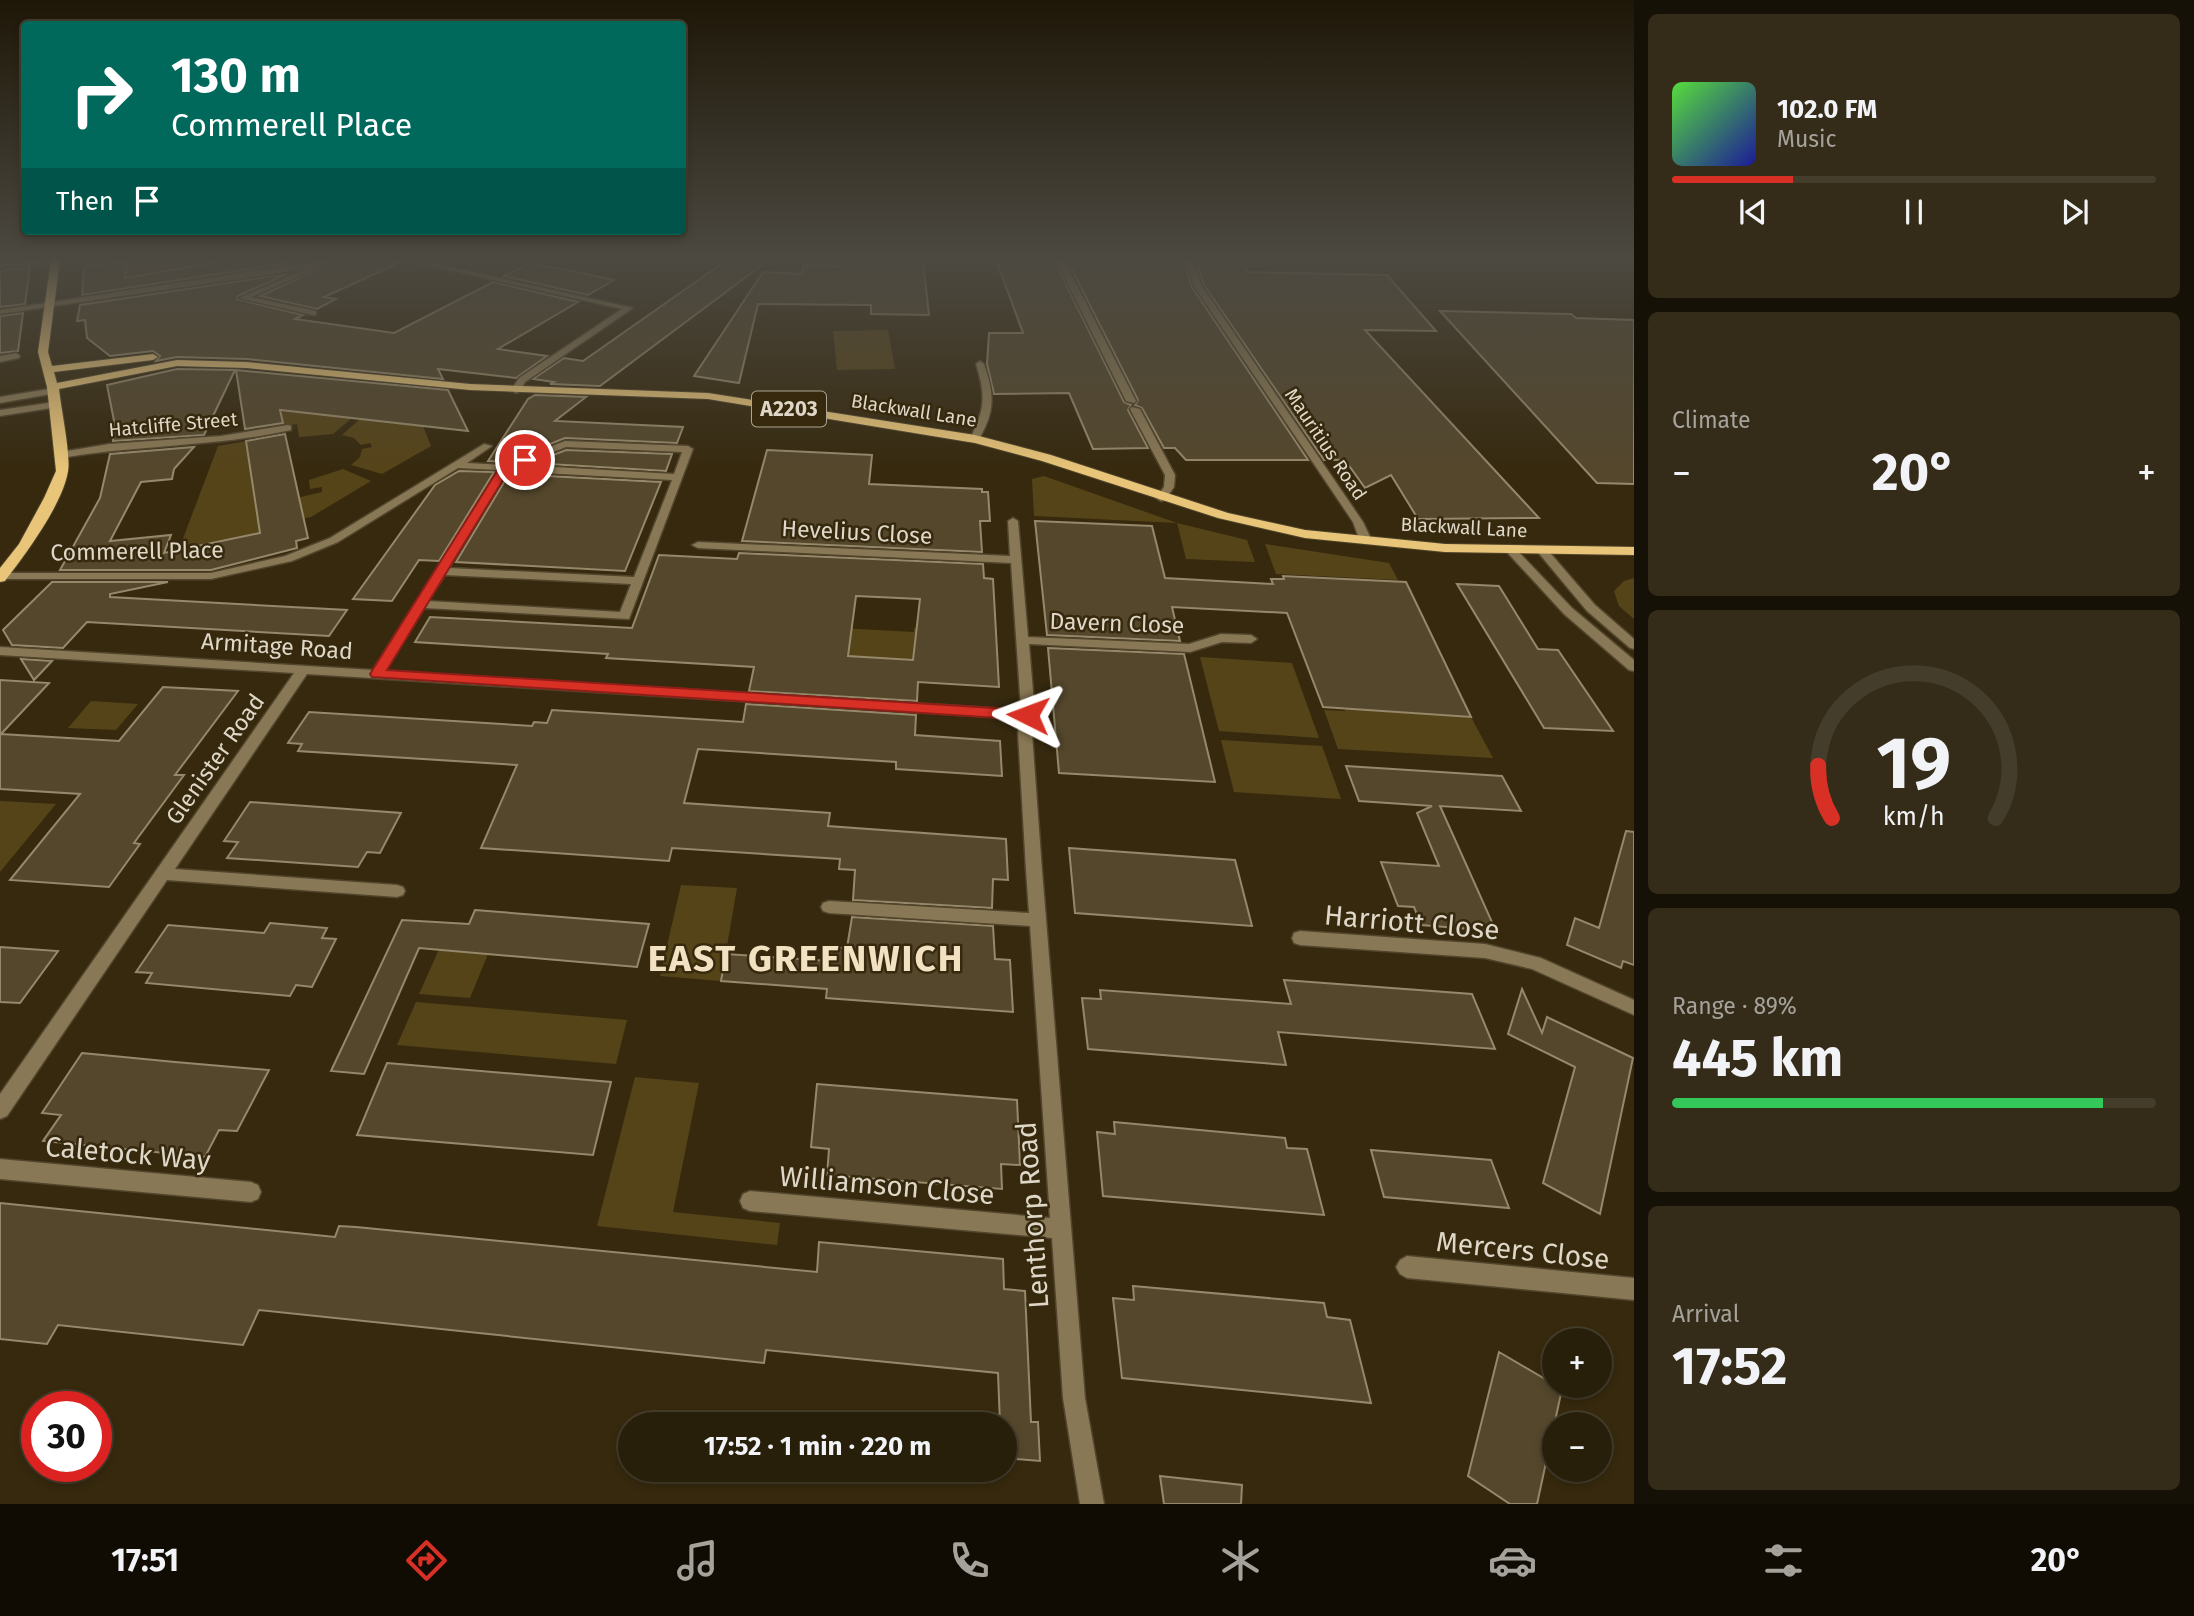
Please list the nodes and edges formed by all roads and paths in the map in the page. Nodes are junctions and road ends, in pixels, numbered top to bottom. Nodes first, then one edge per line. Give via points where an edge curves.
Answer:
1 (46, 330) edge
2 (596, 330) edge
3 (1095, 330) edge
4 (1228, 330) edge
5 (16, 356) dead end
6 (0, 359) edge
7 (177, 363) junction
8 (980, 364) dead end
9 (49, 370) junction
10 (53, 389) junction
11 (516, 390) junction
12 (0, 400) edge
13 (55, 404) junction
14 (0, 412) edge
15 (288, 428) dead end
16 (975, 439) junction
17 (487, 446) dead end
18 (61, 455) junction
19 (456, 465) junction
20 (505, 468) junction
21 (678, 477) junction
22 (1161, 498) junction
23 (1013, 521) dead end
24 (1366, 541) junction
25 (698, 545) dead end
26 (1509, 548) junction
27 (1541, 549) junction
28 (1634, 551) edge
29 (1015, 560) junction
30 (441, 571) junction
31 (1, 577) edge
32 (638, 581) junction
33 (420, 604) junction
34 (1251, 639) dead end
35 (1022, 640) junction
36 (1634, 645) edge
37 (0, 651) edge
38 (1634, 667) edge
39 (304, 669) junction
40 (377, 674) junction
41 (1028, 715) junction
42 (163, 874) junction
43 (397, 891) dead end
44 (829, 906) dead end
45 (1037, 920) junction
46 (1300, 938) dead end
47 (1634, 1008) edge
48 (0, 1110) edge
49 (0, 1169) edge
50 (251, 1192) dead end
51 (750, 1201) dead end
52 (1061, 1229) junction
53 (1407, 1267) dead end
54 (1634, 1289) edge
55 (1092, 1504) edge

1 - 9 main road via 43,352
2 - 11 street via 522,380
3 - 22 street via 1170,475
4 - 24 street, Mauritius Road
5 - 6 street
7 - 9 main road, Blackwall Lane / A2203 via 134,358
7 - 10 main road, Blackwall Lane / A2203
7 - 11 main road, Blackwall Lane / A2203 via 291,368
8 - 16 street via 990,403
9 - 10 main road
10 - 12 street
10 - 13 main road
11 - 16 main road, Blackwall Lane / A2203 via 708,396
13 - 14 street
13 - 18 main road
15 - 18 street, Hatcliffe Street
16 - 22 main road, Blackwall Lane / A2203 via 1016,447
17 - 19 street, Commerell Place
18 - 31 main road via 62,471 51,498
19 - 20 street
19 - 31 street, Commerell Place via 334,540 288,559 211,576
20 - 21 street
20 - 21 street via 565,444 688,449
20 - 30 street
21 - 32 street
22 - 24 main road, Blackwall Lane / A2203 via 1263,526
23 - 29 street
24 - 26 main road, Blackwall Lane / A2203
25 - 29 street, Hevelius Close
26 - 27 main road, Blackwall Lane / A2203
26 - 38 street via 1568,611
27 - 28 main road, Blackwall Lane / A2203
27 - 36 street via 1591,608
29 - 35 street
30 - 32 street
30 - 33 street
32 - 33 street via 625,616
33 - 40 street
34 - 35 street, Davern Close via 1222,638 1190,648
35 - 41 street
37 - 39 street, Armitage Road
39 - 40 street, Armitage Road
39 - 42 street, Glenister Road
40 - 41 street, Armitage Road
41 - 45 street, Lenthorp Road via 1025,733
42 - 43 street
42 - 48 street, Glenister Road
44 - 45 street
45 - 52 street, Lenthorp Road
46 - 47 street, Harriott Close via 1485,951 1535,963
49 - 50 street, Caletock Way
51 - 52 street, Williamson Close
52 - 55 street, Lenthorp Road via 1074,1398
53 - 54 street, Mercers Close

